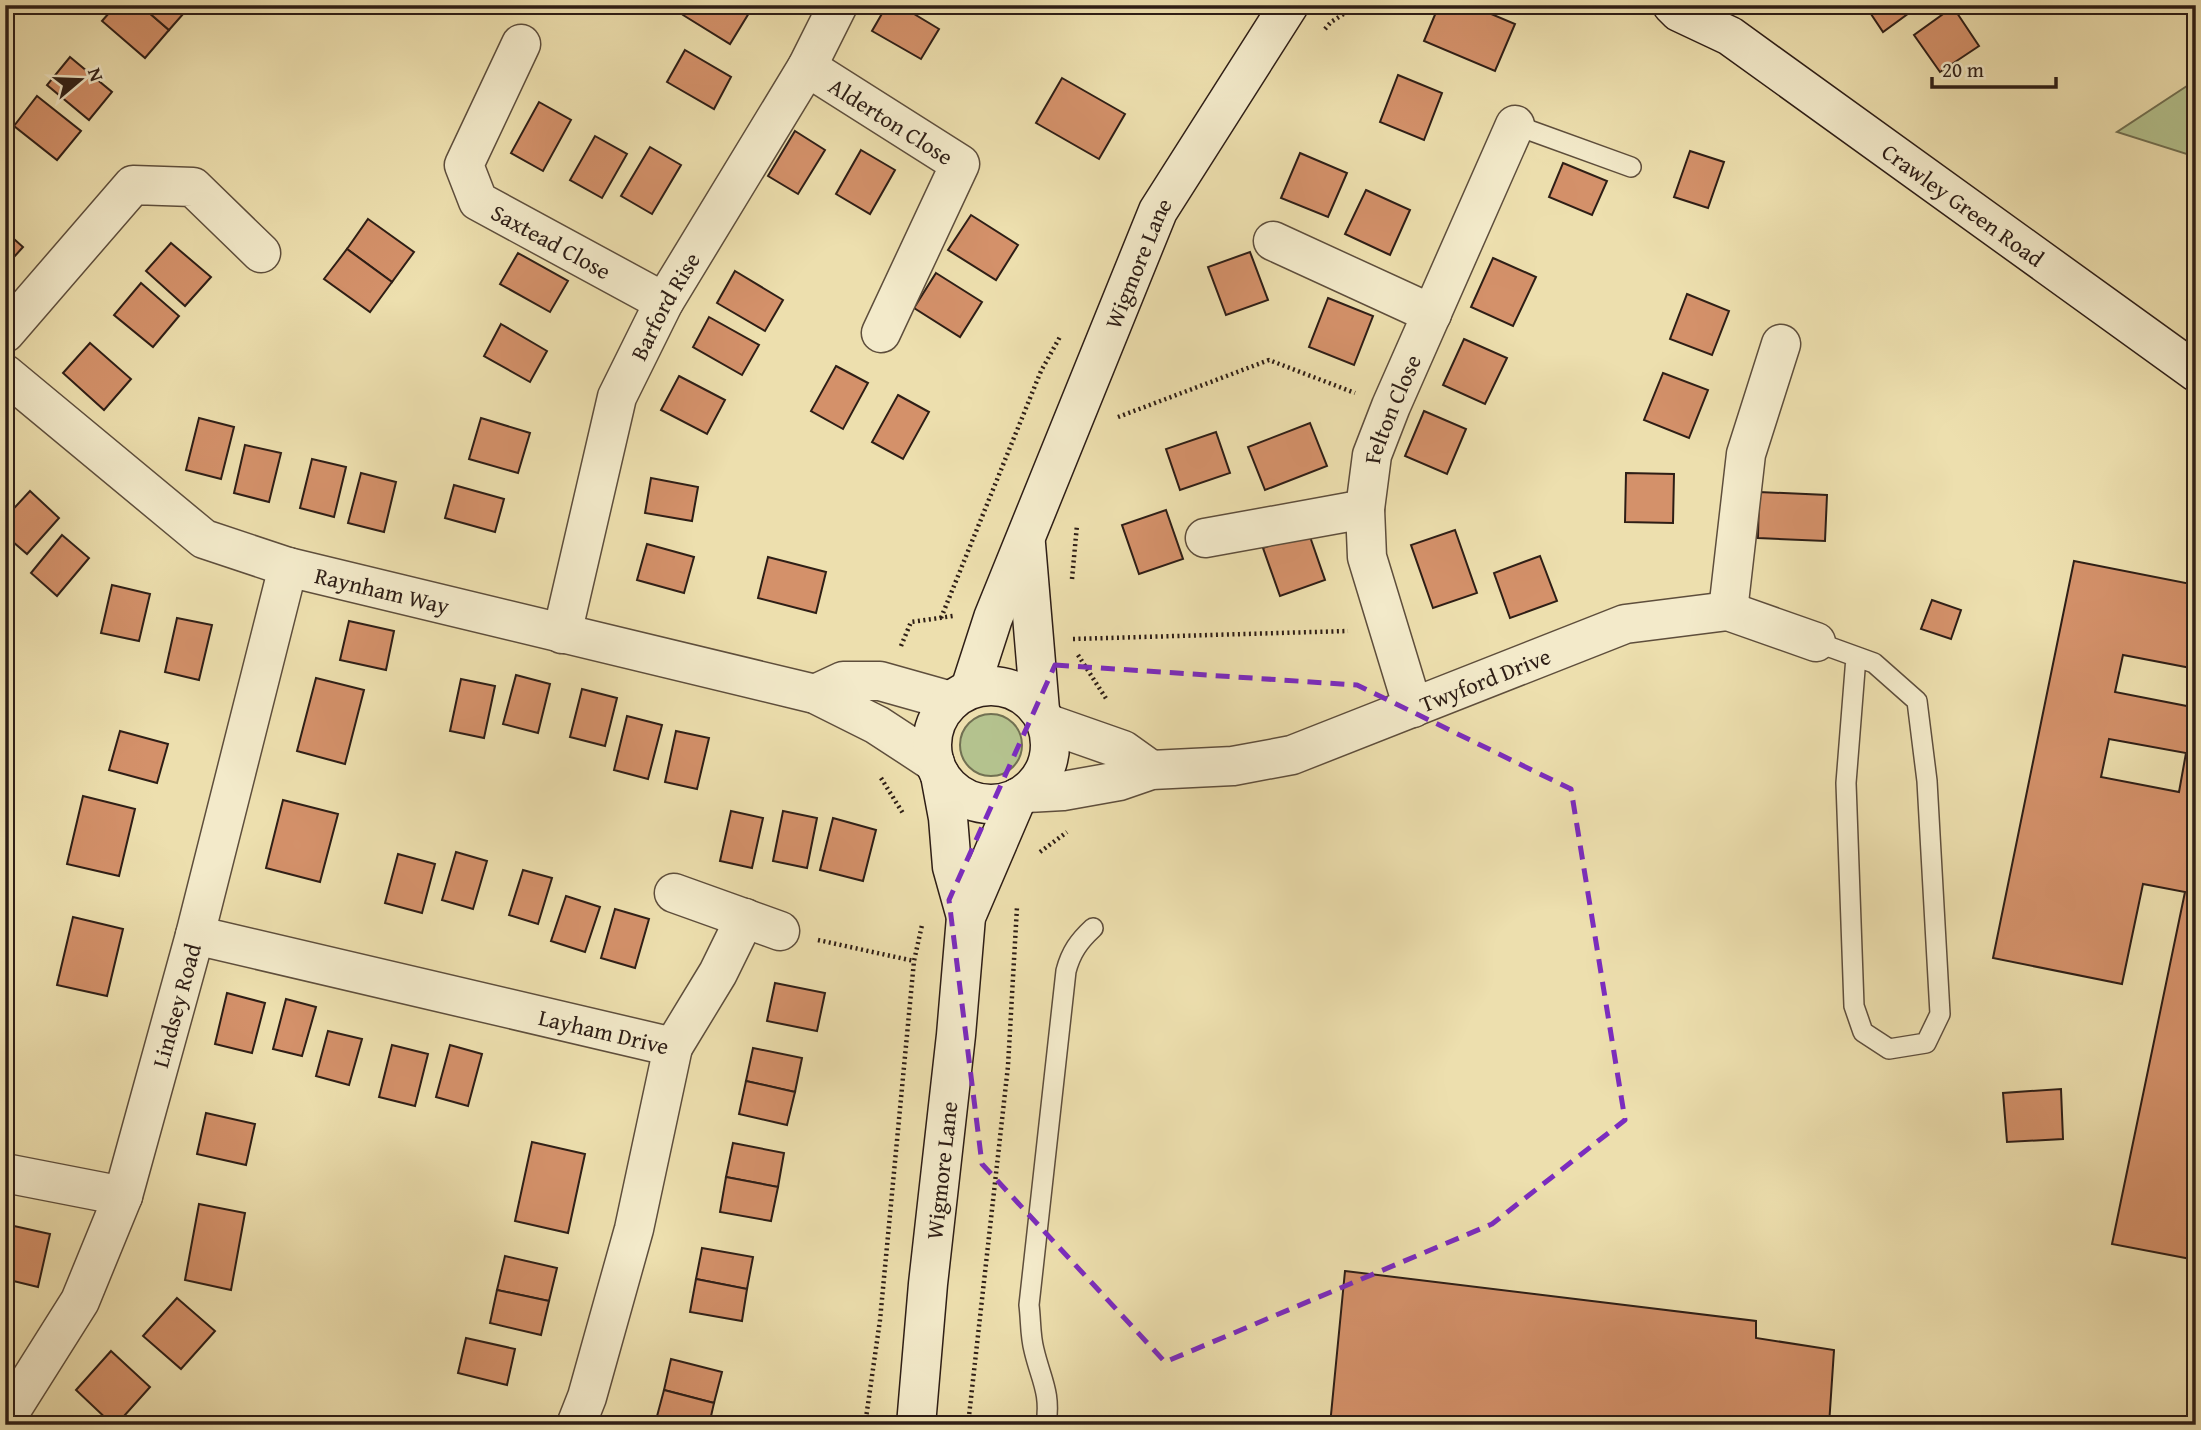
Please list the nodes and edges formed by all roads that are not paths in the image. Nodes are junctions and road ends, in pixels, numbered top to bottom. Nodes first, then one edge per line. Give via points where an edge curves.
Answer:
1 (838, 5) edge
2 (1289, 5) edge
3 (1672, 5) edge
4 (1707, 5) edge
5 (1730, 36) junction
6 (521, 44) dead end
7 (807, 67) junction
8 (1515, 125) joint
9 (1631, 167) dead end
10 (1273, 241) dead end
11 (261, 253) dead end
12 (664, 302) junction
13 (1432, 314) junction
14 (5, 333) edge
15 (881, 333) dead end
16 (1781, 344) dead end
17 (2196, 372) edge
18 (5, 374) edge
19 (1365, 509) junction
20 (1205, 538) dead end
21 (1026, 541) junction
22 (288, 567) junction
23 (1728, 611) junction
24 (562, 634) junction
25 (1816, 642) joint
26 (1856, 657) junction
27 (815, 694) junction
28 (960, 695) junction
29 (1413, 708) junction
30 (1043, 717) junction
31 (937, 769) junction
32 (1151, 770) junction
33 (1022, 795) junction
34 (674, 893) dead end
35 (966, 917) junction
36 (745, 918) junction
37 (1094, 928) dead end
38 (780, 931) road end
39 (195, 935) junction
40 (673, 1047) junction
41 (5, 1173) edge
42 (123, 1196) junction
43 (5, 1420) edge
44 (576, 1425) edge
45 (916, 1425) edge
46 (1046, 1425) edge

1 - 7 street, Barford Rise
2 - 21 street, Wigmore Lane via 1158,211
3 - 5 street, Crawley Green Road
4 - 5 street, Crawley Green Road
5 - 17 street, Crawley Green Road
6 - 12 street, Saxtead Close via 464,165 478,201
7 - 12 street, Barford Rise
7 - 15 street, Alderton Close via 960,164
8 - 9 lane
8 - 13 street, Felton Close
10 - 13 street
11 - 14 street via 193,187 133,185
12 - 24 street, Barford Rise via 617,397
13 - 19 street, Felton Close via 1372,455
16 - 23 street via 1746,454
18 - 22 street, Raynham Way via 204,539
19 - 20 street
19 - 29 street, Felton Close via 1367,557
21 - 28 street, Wigmore Lane
21 - 30 street, Wigmore Lane
22 - 24 street, Raynham Way
22 - 39 street, Lindsey Road
23 - 25 street, Twyford Drive
23 - 29 street, Twyford Drive via 1625,624
24 - 27 street, Raynham Way
25 - 26 lane
26 - 26 lane via 1874,663 1917,701 1927,781 1940,1014 1926,1043 1889,1049 1863,1032 1854,1006 1846,783
27 - 28 street via 843,681 880,681
27 - 31 street, Raynham Way via 877,725
28 - 30 street via 996,685 1020,693
28 - 31 street, Wigmore Lane via 940,714 933,729
29 - 32 street, Twyford Drive via 1292,755 1233,766
30 - 32 street via 1123,750
30 - 33 street, Wigmore Lane via 1050,742 1048,761 1040,779
31 - 33 street via 961,796 974,802 1003,803
31 - 35 street, Wigmore Lane via 952,867
32 - 33 street, Twyford Drive via 1119,781
33 - 35 street, Wigmore Lane
34 - 36 street
35 - 45 street, Wigmore Lane
36 - 38 street
36 - 40 street
37 - 46 lane via 1079,941 1066,971 1030,1306 1033,1348 1048,1395
39 - 40 street, Layham Drive
39 - 42 street, Lindsey Road
40 - 44 street, Layham Drive via 634,1229
41 - 42 street
42 - 43 street, Lindsey Road via 80,1301

